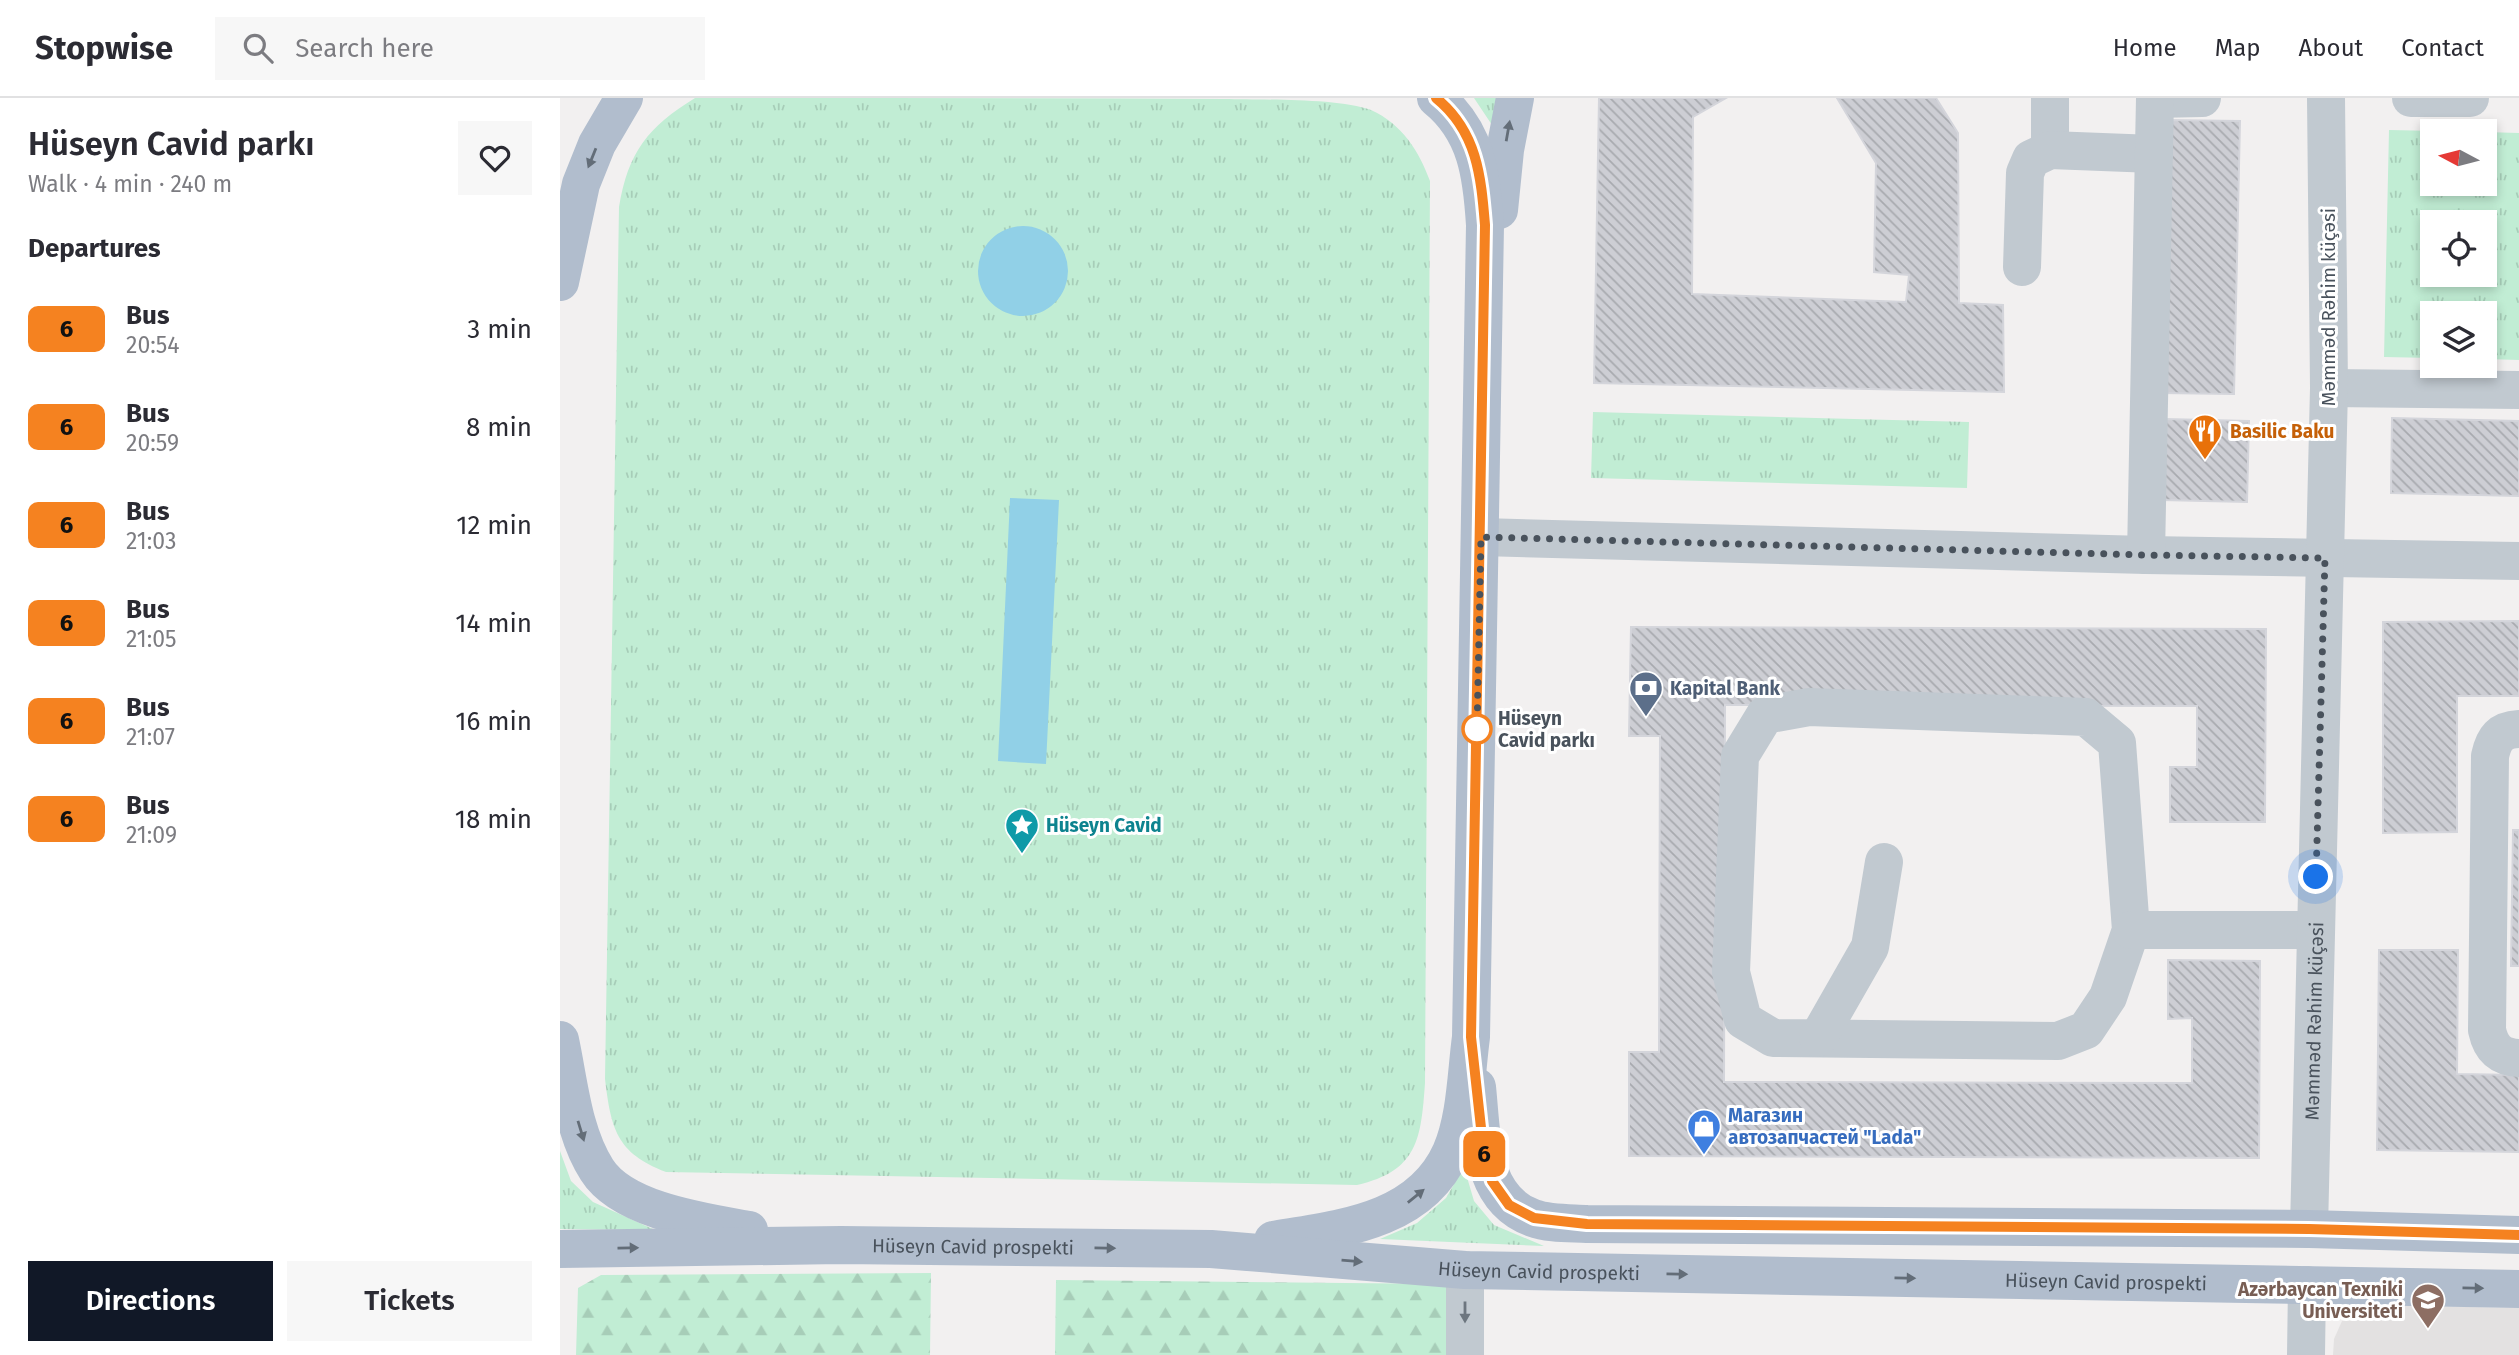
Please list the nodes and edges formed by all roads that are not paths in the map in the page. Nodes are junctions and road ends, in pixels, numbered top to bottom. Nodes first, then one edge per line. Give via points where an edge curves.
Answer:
1 (624, 98) edge
2 (1436, 98) edge
3 (1515, 98) edge
4 (2050, 98) edge
5 (2155, 98) edge
6 (2202, 98) edge
7 (2326, 98) edge
8 (2411, 98) edge
9 (2470, 98) edge
10 (2050, 150) junction
11 (2154, 154) junction
12 (2022, 267) dead end
13 (560, 282) edge
14 (1483, 369) junction
15 (2329, 388) junction
16 (2519, 390) edge
17 (1481, 537) junction
18 (2146, 555) junction
19 (2325, 558) junction
20 (2519, 561) edge
21 (2519, 729) edge
22 (1884, 862) dead end
23 (2131, 930) junction
24 (2315, 930) junction
25 (1471, 1037) junction
26 (1818, 1038) junction
27 (560, 1040) edge
28 (2519, 1058) edge
29 (2309, 1229) junction
30 (2519, 1234) edge
31 (841, 1245) junction
32 (560, 1249) edge
33 (1211, 1250) junction
34 (1465, 1270) junction
35 (2307, 1285) junction
36 (2519, 1289) edge
37 (1465, 1355) edge
38 (2306, 1355) edge

1 -> 13 main road via 597,144 581,184
2 - 14 main road via 1463,126 1482,183
14 -> 3 main road via 1505,150
4 - 10 street
5 - 6 street
5 - 11 street
7 - 15 street, Məmməd Rəhim küçəsi
8 - 9 street
10 - 11 street
10 - 12 street via 2031,159 2025,173
11 - 18 street
14 - 17 main road
15 - 16 street
15 - 19 street, Məmməd Rəhim küçəsi
17 - 18 street
17 - 25 main road
18 - 19 street
19 - 20 street
19 - 24 street, Məmməd Rəhim küçəsi
21 - 28 street via 2496,737 2490,757 2487,1018 2489,1042 2496,1051
22 - 26 street via 1870,947
23 - 24 street
23 - 26 street via 2108,997 2094,1019 2086,1030 2058,1041
23 - 26 street via 2117,743 2086,717 1809,706 1765,715 1740,756 1731,972 1743,1020 1773,1038
24 - 29 street, Məmməd Rəhim küçəsi
25 - 29 main road via 1484,1155 1492,1181 1509,1205 1534,1218 1587,1224
33 -> 25 main road via 1342,1229 1372,1221 1414,1200 1436,1179 1451,1152
27 -> 31 main road via 581,1134 598,1171 627,1197 664,1212 713,1223
29 - 30 main road
32 -> 31 main road, Hüseyn Cavid prospekti
31 -> 33 main road, Hüseyn Cavid prospekti
33 -> 34 main road, Hüseyn Cavid prospekti
34 -> 35 main road, Hüseyn Cavid prospekti
34 -> 37 street
35 -> 36 main road, Hüseyn Cavid prospekti
35 - 38 street

